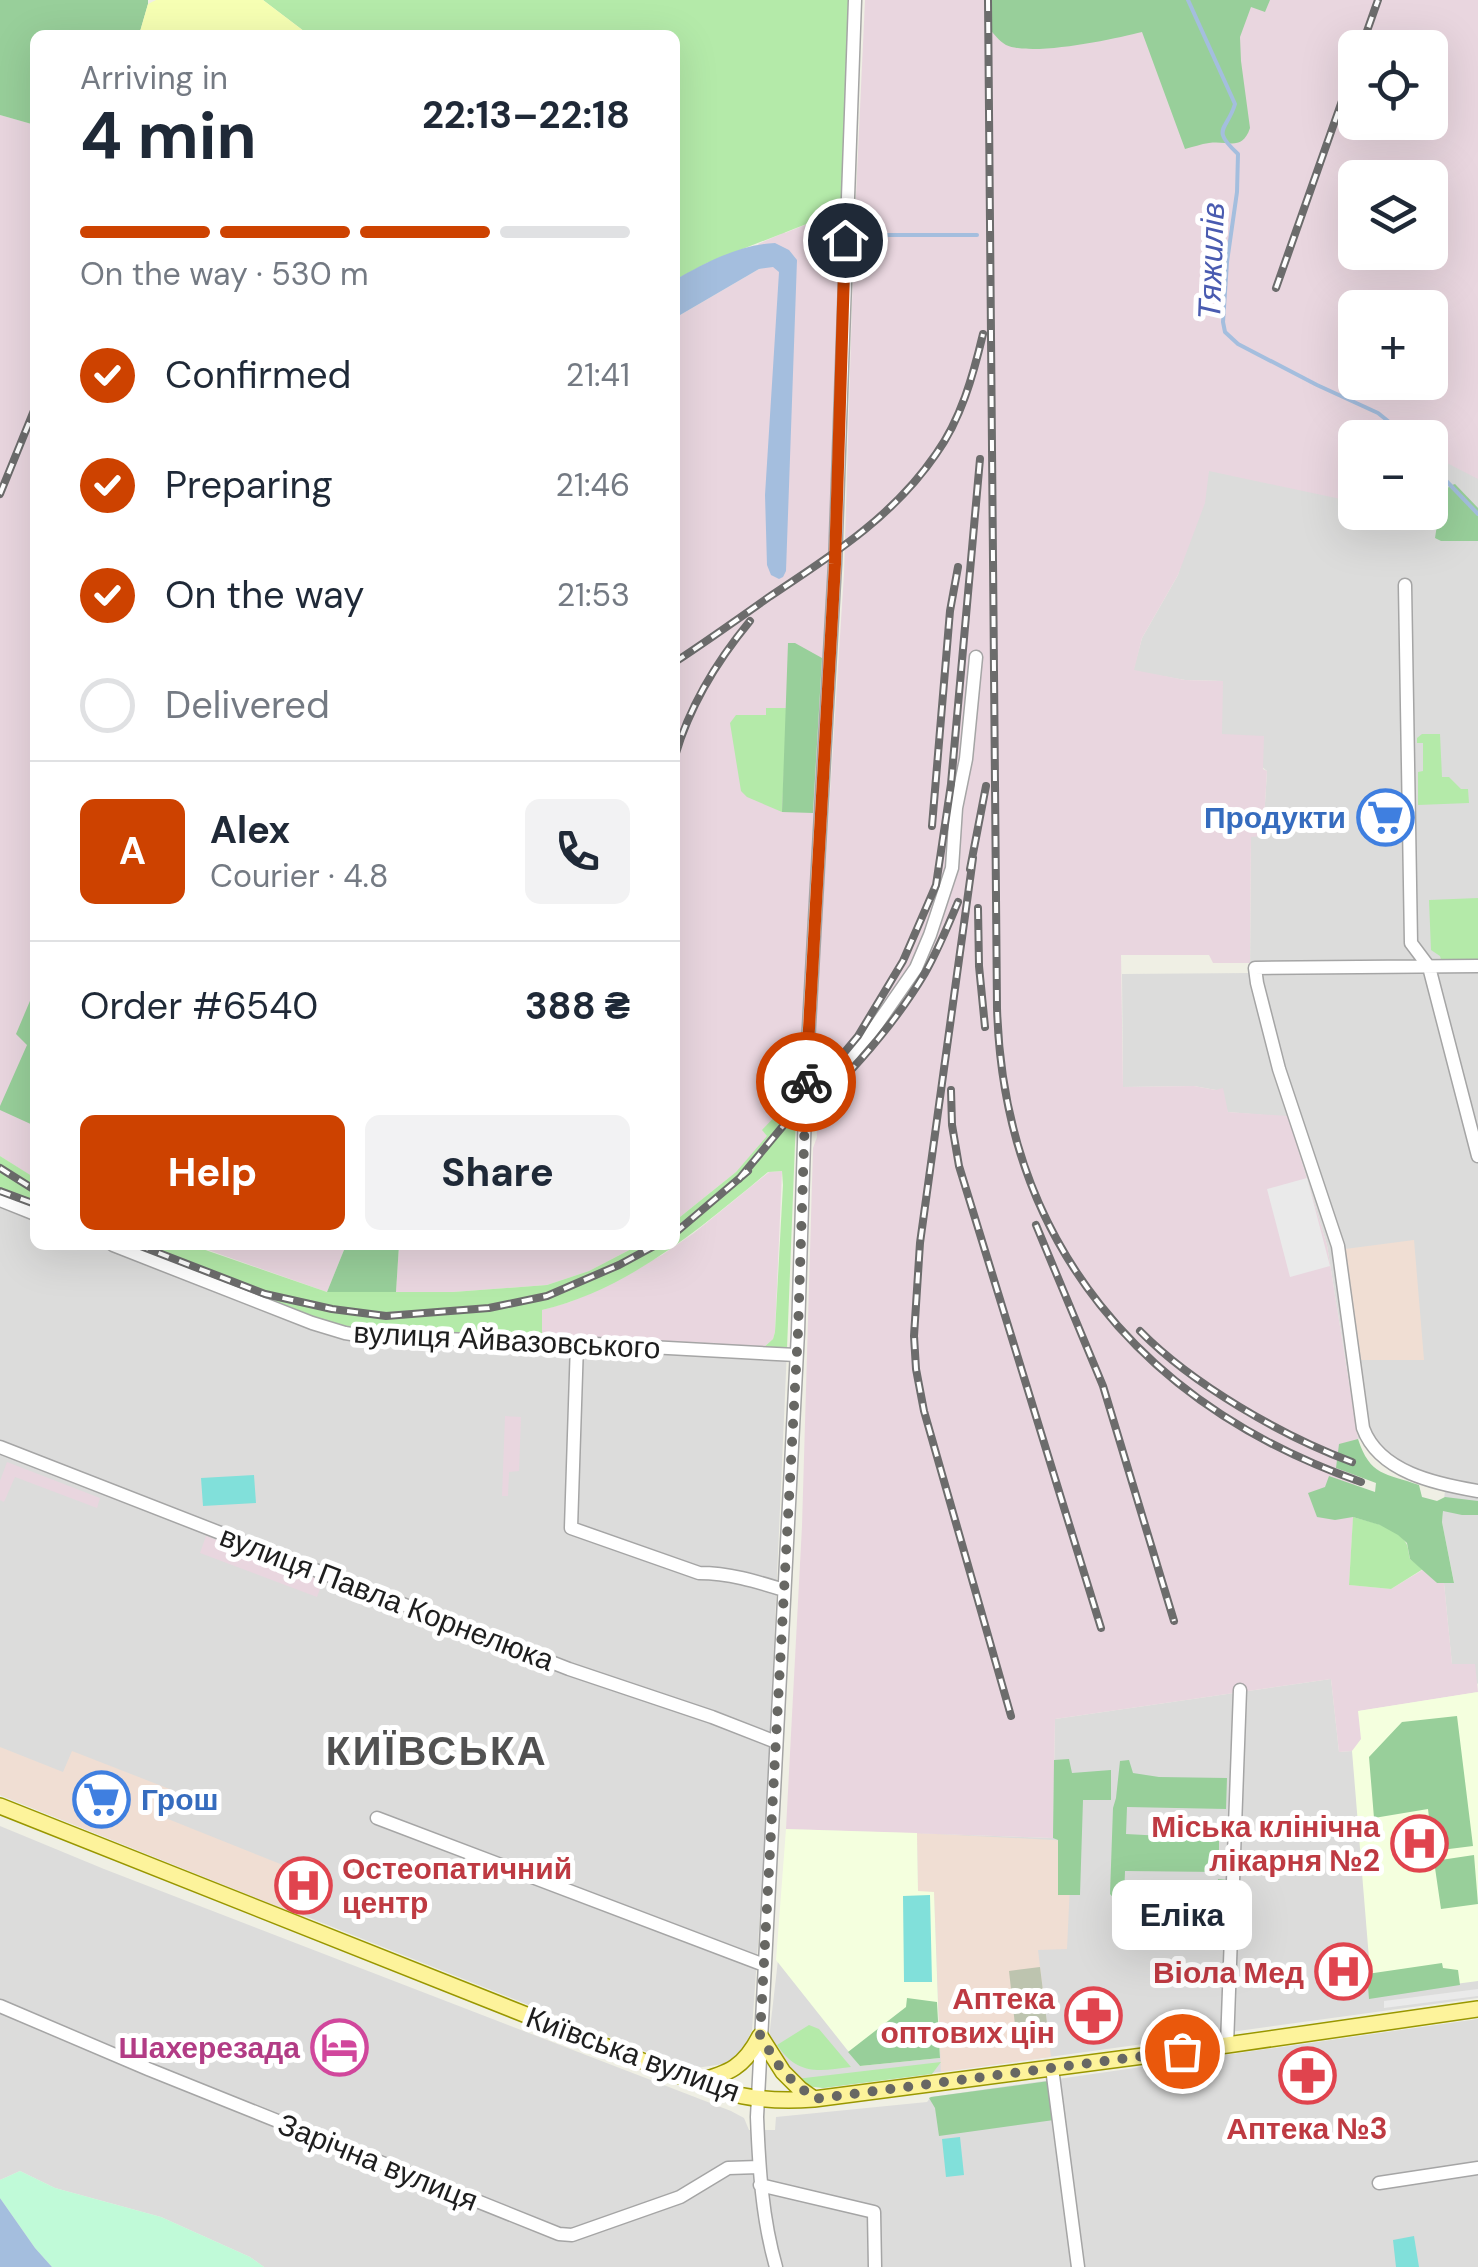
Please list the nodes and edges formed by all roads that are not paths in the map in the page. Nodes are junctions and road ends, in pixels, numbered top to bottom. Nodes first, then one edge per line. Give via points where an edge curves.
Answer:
1 (854, 0) edge
2 (1405, 585) dead end
3 (976, 657) dead end
4 (1411, 943) junction
5 (1478, 966) edge
6 (1400, 968) junction
7 (1429, 968) junction
8 (805, 1106) junction
9 (1478, 1156) edge
10 (0, 1200) edge
11 (30, 1212) edge
12 (125, 1250) edge
13 (578, 1343) junction
14 (796, 1355) junction
15 (0, 1447) edge
16 (1478, 1491) edge
17 (784, 1590) junction
18 (1240, 1690) dead end
19 (776, 1742) junction
20 (0, 1806) edge
21 (377, 1818) dead end
22 (764, 1965) junction
23 (0, 2006) edge
24 (1478, 2010) edge
25 (760, 2036) junction
26 (1228, 2045) junction
27 (1052, 2068) junction
28 (697, 2082) junction
29 (814, 2099) junction
30 (759, 2100) junction
31 (759, 2166) junction
32 (1478, 2168) edge
33 (1379, 2182) dead end
34 (760, 2186) junction
35 (776, 2267) edge
36 (875, 2267) edge
37 (1078, 2267) edge

1 - 8 street via 835,564
2 - 4 street
3 - 8 street via 952,868 936,919 916,968 864,1043
4 - 6 street
4 - 7 street
5 - 7 street
6 - 7 street
6 - 16 street via 1255,968 1279,1069 1338,1246 1367,1440 1409,1472
7 - 9 street
8 - 14 street
10 - 11 street
12 - 13 street, вулиця Айвазовського via 345,1333
13 - 14 street, вулиця Айвазовського
13 - 17 street via 571,1528 698,1574
14 - 17 street
15 - 19 street, вулиця Павла Корнелюка via 569,1669
17 - 19 street
18 - 26 street
19 - 22 street
20 - 28 main road, Київська вулиця
21 - 22 street
22 - 25 street
23 - 31 street, Зарічна вулиця via 559,2234 680,2197 728,2168
24 - 26 main road, Київська вулиця
25 - 28 main road via 740,2066
25 - 29 main road via 783,2072
25 - 30 street
26 - 27 main road, Київська вулиця
27 - 29 main road, Київська вулиця
27 - 37 street
28 - 30 main road, Київська вулиця
29 - 30 main road, Київська вулиця
30 - 31 street
31 - 34 street
32 - 33 street
34 - 35 street
34 - 36 street via 874,2212

